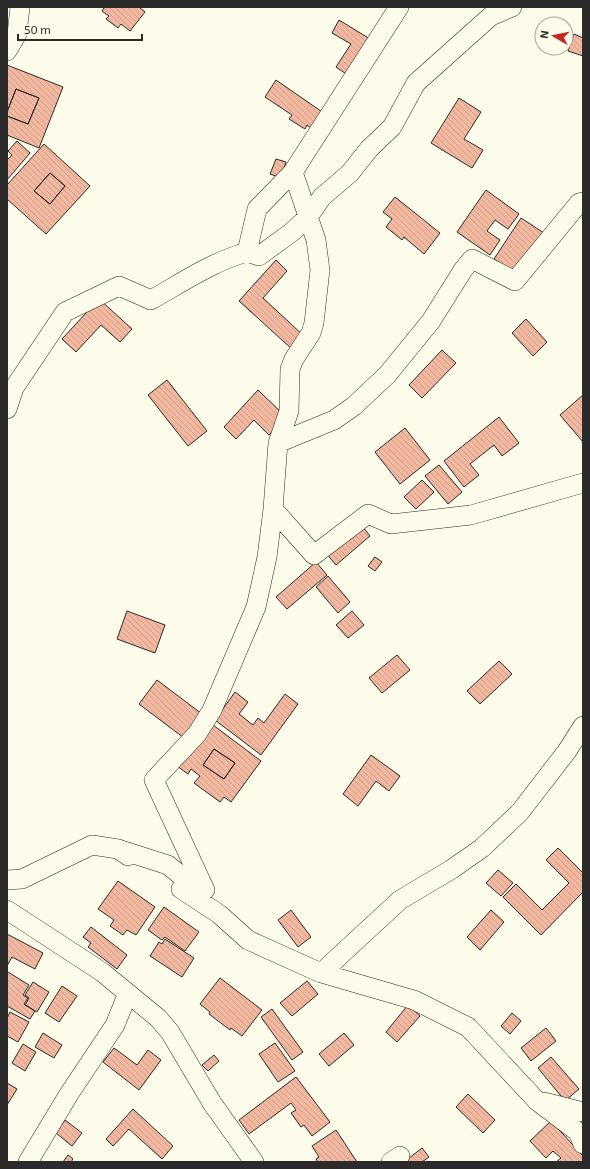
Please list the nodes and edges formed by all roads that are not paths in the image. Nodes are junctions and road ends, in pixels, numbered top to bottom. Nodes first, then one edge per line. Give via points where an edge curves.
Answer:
1 (20, 7) edge
2 (399, 7) edge
3 (512, 7) edge
4 (487, 11) edge
5 (7, 51) edge
6 (293, 172) junction
7 (583, 202) edge
8 (308, 217) junction
9 (247, 252) junction
10 (7, 409) edge
11 (278, 443) junction
12 (583, 483) edge
13 (273, 509) junction
14 (583, 726) edge
15 (118, 849) junction
16 (7, 880) edge
17 (7, 910) edge
18 (321, 973) junction
19 (128, 993) junction
20 (537, 1101) junction
21 (583, 1112) edge
22 (583, 1144) edge
23 (28, 1162) edge
24 (254, 1162) edge

1 - 5 street via 17,34
2 - 6 street
3 - 4 street
4 - 8 street via 416,84 392,127 369,149 350,173 322,197
6 - 8 street
6 - 9 street via 257,209
7 - 11 street via 515,281 472,259 431,321 387,375 334,420
8 - 9 street via 259,256
8 - 11 street via 316,240 320,270 314,324 290,369 289,411
9 - 10 street via 232,256 150,300 119,286 65,312 14,388
11 - 13 street
12 - 13 street via 471,515 391,524 368,514 314,555
13 - 15 street via 267,557 256,607 212,710 197,734 154,780 205,890 185,879 168,865
14 - 18 street via 520,812 482,848 400,900
15 - 16 street via 92,845 22,879
15 - 18 street via 219,914 248,940
17 - 19 street via 102,972
18 - 20 street via 414,1000 468,1027
19 - 23 street via 115,1025
19 - 24 street via 158,1018 170,1032 212,1103
20 - 21 street
20 - 22 street via 578,1132

